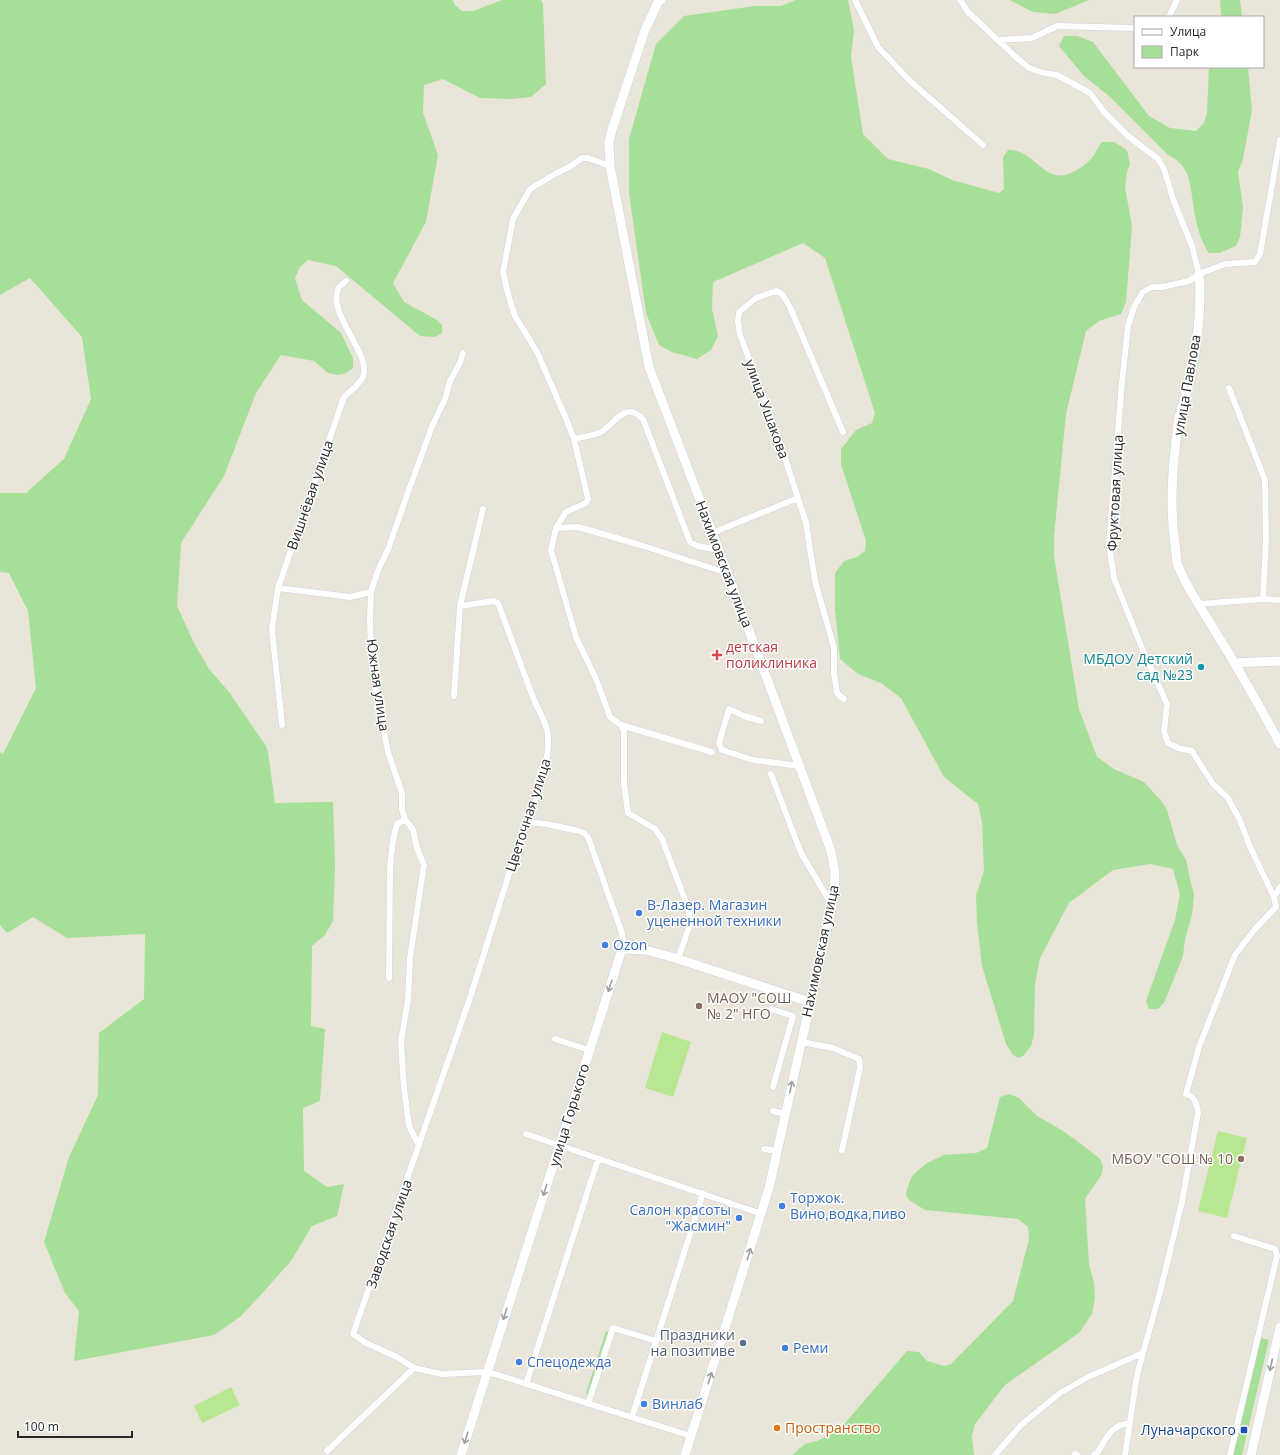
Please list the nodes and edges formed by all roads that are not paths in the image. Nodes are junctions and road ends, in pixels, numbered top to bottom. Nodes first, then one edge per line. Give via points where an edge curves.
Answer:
1 (661, 0) edge
2 (855, 0) edge
3 (960, 0) edge
4 (1177, 0) edge
5 (1169, 16) edge
6 (1134, 28) edge
7 (998, 40) junction
8 (1280, 140) edge
9 (983, 145) dead end
10 (610, 166) junction
11 (1199, 274) junction
12 (346, 281) dead end
13 (463, 353) dead end
14 (1229, 388) dead end
15 (843, 432) dead end
16 (574, 440) junction
17 (798, 498) junction
18 (483, 509) dead end
19 (556, 528) junction
20 (712, 533) junction
21 (719, 550) junction
22 (727, 573) junction
23 (278, 588) junction
24 (371, 592) junction
25 (1262, 599) junction
26 (1280, 600) edge
27 (1199, 604) junction
28 (460, 606) junction
29 (1280, 661) edge
30 (1235, 663) junction
31 (454, 696) dead end
32 (844, 699) dead end
33 (761, 721) dead end
34 (282, 725) dead end
35 (621, 725) junction
36 (1280, 744) edge
37 (712, 752) dead end
38 (800, 766) junction
39 (771, 774) dead end
40 (405, 820) junction
41 (527, 822) junction
42 (1280, 887) edge
43 (1274, 897) junction
44 (832, 905) junction
45 (622, 949) junction
46 (678, 959) junction
47 (389, 978) dead end
48 (470, 998) joint
49 (810, 1002) junction
50 (771, 1009) dead end
51 (555, 1039) dead end
52 (801, 1042) junction
53 (589, 1050) junction
54 (773, 1086) dead end
55 (773, 1112) dead end
56 (785, 1114) junction
57 (526, 1134) dead end
58 (419, 1146) junction
59 (560, 1146) junction
60 (764, 1149) dead end
61 (842, 1150) dead end
62 (777, 1152) junction
63 (598, 1159) junction
64 (703, 1193) junction
65 (762, 1214) junction
66 (1234, 1236) dead end
67 (1280, 1327) edge
68 (656, 1341) junction
69 (1142, 1353) junction
70 (414, 1368) junction
71 (486, 1372) junction
72 (526, 1384) junction
73 (588, 1404) junction
74 (632, 1417) junction
75 (1130, 1423) junction
76 (691, 1436) junction
77 (327, 1451) dead end
78 (461, 1455) edge
79 (685, 1455) edge
80 (995, 1455) edge
81 (1094, 1455) edge
82 (1125, 1455) edge
83 (1230, 1455) edge
84 (1251, 1455) edge

1 - 10 main road, Нахимовская улица via 645,30 612,130
2 - 9 street via 878,47 910,81
3 - 7 street via 968,12
4 - 5 street
6 - 7 street via 1057,26 1032,38
7 - 11 street via 1029,68 1058,75 1090,93 1123,131 1158,159 1192,246
8 - 11 street via 1258,258 1255,262 1225,264
10 - 16 street via 582,158 530,189 513,219 503,272 515,316 537,352
10 - 20 main road, Нахимовская улица via 649,367
11 - 27 main road, улица Павлова via 1200,310 1192,367 1178,422 1171,502 1177,562
11 - 43 street, Фруктовая улица via 1189,281 1152,287 1143,292 1134,307 1128,326 1122,382 1109,544 1114,578 1167,704 1164,732 1168,742 1178,748 1192,751 1213,784 1227,798 1239,818 1250,848
12 - 23 street, Вишнёвая улица via 340,287 336,298 340,314 361,356 363,377 344,397
13 - 24 street, Южная улица via 433,424
14 - 25 street via 1265,480 1266,539
15 - 17 street, улица Ушакова via 790,307 782,294 776,291 756,298 739,312 740,335 777,433
16 - 19 street via 588,499 586,503 566,512
16 - 21 street via 600,433 625,413 633,412 639,415 643,419 690,542
17 - 20 street
17 - 32 street, улица Ушакова via 806,523 815,580 834,648 834,673 838,693
18 - 28 street
19 - 22 street via 578,527
19 - 35 street via 551,550 576,637 596,679 610,718
20 - 21 main road, Нахимовская улица
21 - 22 main road, Нахимовская улица
22 - 38 main road, Нахимовская улица
23 - 24 street via 350,597
23 - 34 street, Вишнёвая улица via 272,629
24 - 40 street, Южная улица via 370,618 375,685 388,752 399,779
25 - 26 street
25 - 27 street
27 - 30 main road, улица Павлова
28 - 31 street
28 - 41 street, Цветочная улица via 494,601 498,603 546,726 548,750 545,768
29 - 30 main road
30 - 36 main road, улица Павлова
33 - 38 street via 729,709 719,743 722,750 752,760
35 - 37 street
35 - 46 street via 624,731 624,783 628,813 655,829 662,839 689,910 689,927
38 - 44 main road, Нахимовская улица via 834,861 836,880
39 - 44 street via 801,853
40 - 47 street via 397,824 392,847
40 - 58 street via 413,830 424,865 401,1042 408,1126
41 - 45 street, улица Горького via 579,831 588,837 622,933
41 - 48 street, Цветочная улица
42 - 43 street
43 - 69 street via 1276,907 1235,955 1191,1074 1186,1094 1195,1100 1198,1113 1182,1202
44 - 49 main road, Нахимовская улица
45 - 46 main road via 646,950
45 -> 53 main road, улица Горького
46 - 49 main road
48 - 58 street, Заводская улица
49 - 52 main road, Нахимовская улица
50 - 54 street via 792,1016
51 - 53 street
56 -> 52 main road, Нахимовская улица
52 - 61 street via 833,1048 859,1059 860,1068
53 - 59 main road, улица Горького
55 - 56 street
56 - 62 main road, Нахимовская улица
57 - 59 street
58 - 70 street, Заводская улица via 353,1334
59 - 63 street
59 -> 71 main road, улица Горького
60 - 62 street
62 - 65 main road, Нахимовская улица
63 - 64 street
63 - 72 street
64 - 65 street
64 - 68 street
76 -> 65 main road, Нахимовская улица
66 - 83 street via 1275,1248 1277,1256
67 -> 84 main road
68 - 73 street via 613,1328
68 - 74 street
69 - 75 street
69 - 80 street via 1088,1377 1060,1393 1021,1425
70 - 71 street, Заводская улица via 442,1374
70 - 77 street
71 - 72 street, Заводская улица
71 -> 78 main road, улица Горького
72 - 73 street, Заводская улица
73 - 74 street, Заводская улица
74 - 76 street, Заводская улица
75 - 81 street via 1112,1429
75 - 82 street
76 - 79 main road, Нахимовская улица

